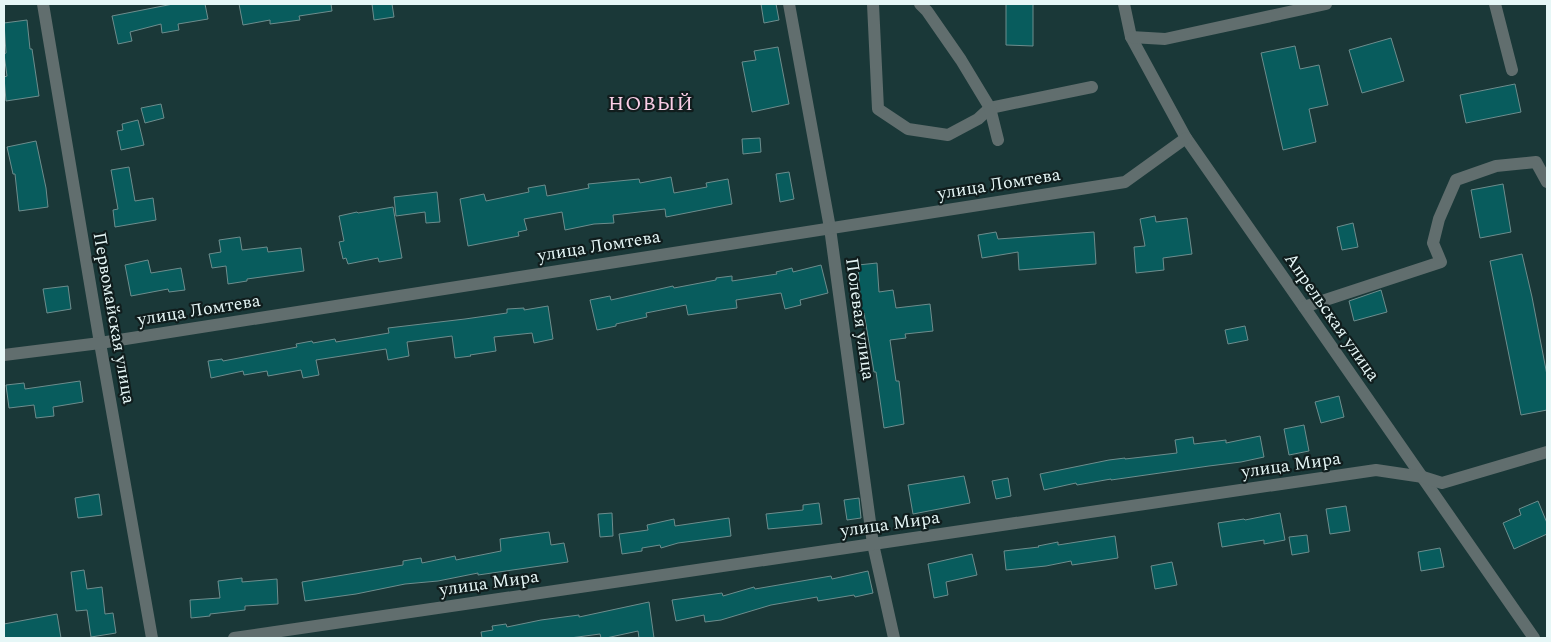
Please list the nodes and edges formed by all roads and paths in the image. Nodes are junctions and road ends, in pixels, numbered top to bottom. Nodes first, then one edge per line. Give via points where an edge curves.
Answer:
1 (43, 4) edge
2 (790, 4) edge
3 (873, 4) edge
4 (920, 4) edge
5 (1124, 4) edge
6 (1326, 4) edge
7 (1495, 4) edge
8 (1131, 37) junction
9 (1512, 70) dead end
10 (1092, 87) dead end
11 (990, 108) junction
12 (1186, 138) junction
13 (998, 140) dead end
14 (1547, 182) edge
15 (830, 228) junction
16 (1304, 307) junction
17 (100, 343) junction
18 (4, 356) edge
19 (1547, 452) edge
20 (1423, 477) junction
21 (872, 544) junction
22 (152, 638) edge
23 (234, 638) edge
24 (894, 638) edge
25 (1534, 638) edge

1 - 17 street, Первомайская улица
2 - 15 street, Полевая улица
3 - 11 street via 878,109 908,129 948,134 978,119
4 - 11 street via 961,60
5 - 8 street, Апрельская улица
6 - 8 street via 1165,39
7 - 9 street
8 - 12 street, Апрельская улица
10 - 11 street
11 - 13 street
12 - 15 street, улица Ломтева via 1125,182
12 - 16 street, Апрельская улица
14 - 16 street via 1536,162 1496,166 1456,180 1439,219 1433,243 1441,262
15 - 17 street, улица Ломтева
15 - 21 street, Полевая улица
16 - 20 street, Апрельская улица
17 - 18 street, улица Ломтева
17 - 22 street, Первомайская улица
19 - 20 street, улица Мира via 1442,483
20 - 21 street, улица Мира via 1376,470
20 - 25 street, Апрельская улица
21 - 23 street, улица Мира
21 - 24 street, Полевая улица

